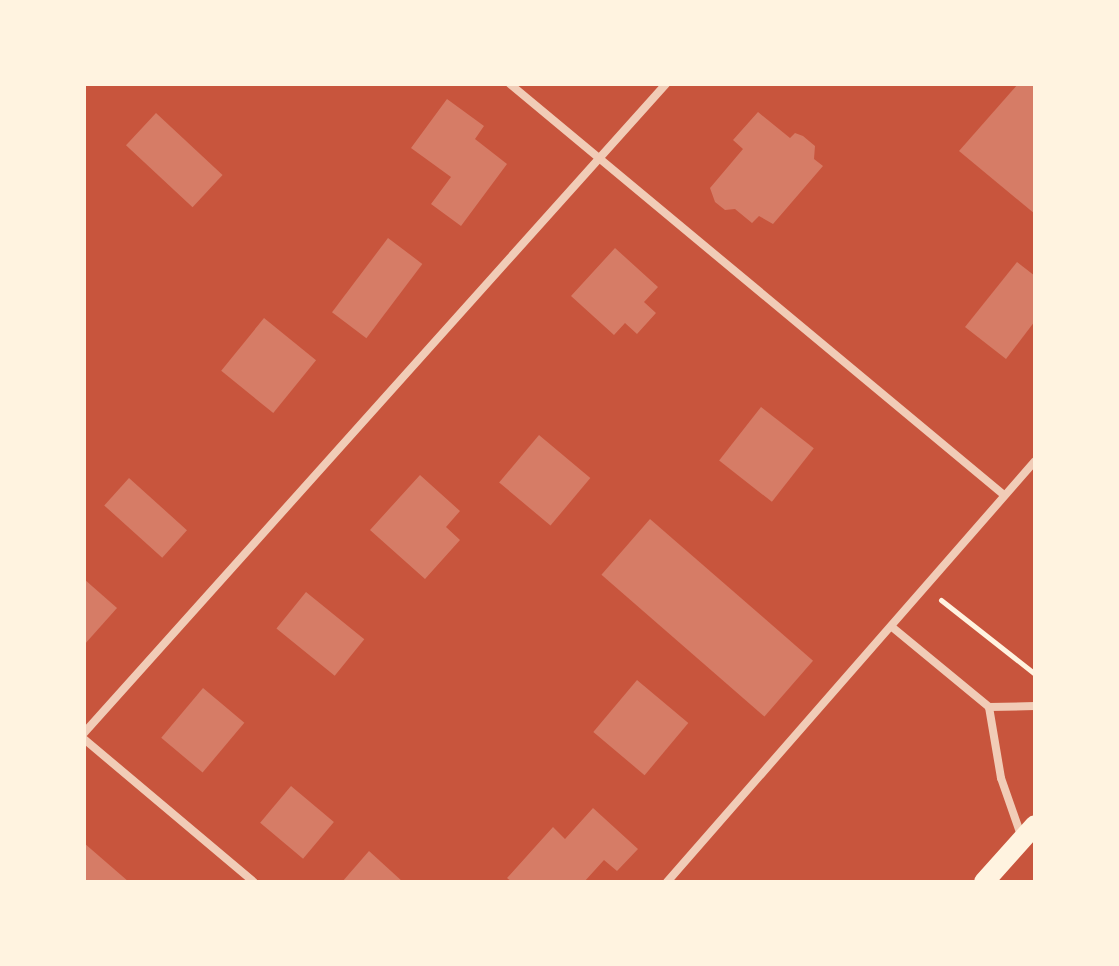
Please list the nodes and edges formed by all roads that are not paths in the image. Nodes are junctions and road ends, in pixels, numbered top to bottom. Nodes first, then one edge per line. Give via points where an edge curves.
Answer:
1 (510, 84) edge
2 (666, 84) edge
3 (598, 161) junction
4 (1035, 461) edge
5 (1004, 495) junction
6 (892, 627) junction
7 (1035, 706) edge
8 (989, 707) junction
9 (84, 736) edge
10 (1029, 832) edge
11 (254, 882) edge
12 (667, 882) edge
13 (984, 882) edge

1 - 3 street
2 - 3 street
3 - 5 street
3 - 9 street
4 - 5 street
5 - 6 street
6 - 8 street
6 - 12 street
7 - 8 street
8 - 10 street via 1001,778
9 - 11 street
10 - 13 main road

